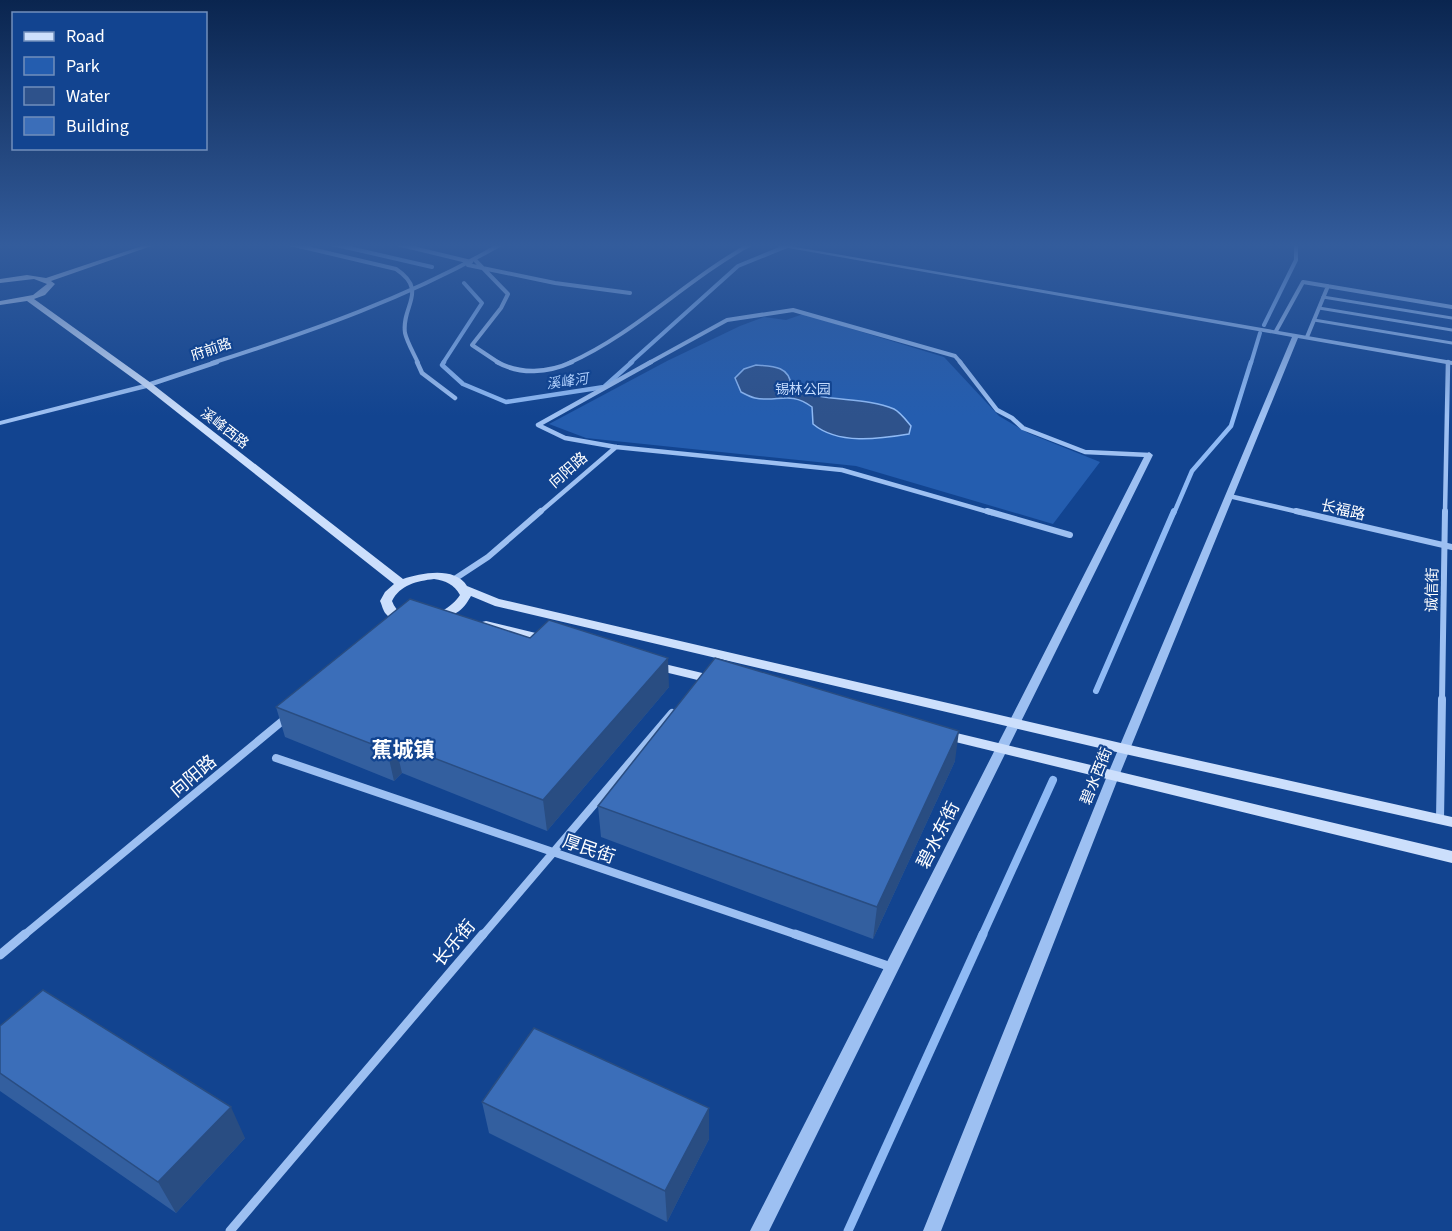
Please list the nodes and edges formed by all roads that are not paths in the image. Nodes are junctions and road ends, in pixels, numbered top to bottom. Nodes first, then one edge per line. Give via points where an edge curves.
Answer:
1 (32, 301) edge
2 (383, 301) edge
3 (411, 301) edge
4 (504, 301) edge
5 (666, 301) edge
6 (1103, 301) edge
7 (1292, 301) edge
8 (1321, 301) edge
9 (1350, 301) edge
10 (1419, 301) edge
11 (1452, 307) edge
12 (1319, 308) junction
13 (1452, 318) edge
14 (1314, 320) junction
15 (1452, 330) edge
16 (1276, 331) junction
17 (1302, 336) junction
18 (1452, 344) edge
19 (1450, 362) edge
20 (145, 383) junction
21 (455, 398) dead end
22 (0, 417) edge
23 (0, 423) edge
24 (616, 447) junction
25 (1149, 455) joint
26 (1229, 496) junction
27 (1070, 536) dead end
28 (1449, 546) edge
29 (453, 580) junction
30 (402, 584) junction
31 (465, 589) junction
32 (441, 617) junction
33 (557, 642) edge
34 (636, 661) edge
35 (725, 682) edge
36 (680, 703) edge
37 (290, 715) edge
38 (931, 732) edge
39 (1125, 749) junction
40 (276, 758) dead end
41 (1113, 776) junction
42 (1446, 821) edge
43 (553, 852) junction
44 (1452, 857) edge
45 (0, 955) edge
46 (892, 967) junction
47 (230, 1231) edge
48 (759, 1231) edge
49 (932, 1231) edge

1 - 20 main road, 溪峰西路
2 - 20 street, 府前路
3 - 21 street via 405,332 422,374
4 - 5 street via 472,345 519,371 544,371 571,362 633,328
6 - 16 street
7 - 16 street
8 - 12 street
9 - 13 lane
10 - 11 street
12 - 14 street
12 - 15 lane
14 - 17 street
14 - 18 lane
16 - 17 street
17 - 19 street
17 - 26 street, 碧水西街
19 - 28 street, 诚信街
20 - 22 street, 府前路
20 - 23 street, 府前路
20 - 30 main road, 溪峰西路
24 - 25 street via 565,438 538,425 727,320 793,310 955,356 997,410 1023,428 1085,452
24 - 27 street via 842,470
24 - 29 street, 向阳路 via 488,557
25 - 46 street, 碧水东街
26 - 28 street, 长福路
26 - 39 street, 碧水西街
28 - 42 street, 诚信街
29 - 30 main road via 423,577
29 - 31 main road
30 - 32 main road via 388,595 386,608 402,624
31 - 32 main road via 459,608
31 - 39 main road via 495,602
32 - 33 main road
34 - 35 main road via 699,681
36 - 43 street, 长乐街
37 - 45 street, 向阳路
38 - 41 main road
39 - 41 street, 碧水西街
39 - 42 main road
40 - 43 street, 厚民街
41 - 44 main road
41 - 49 street, 碧水西街
43 - 46 street, 厚民街
43 - 47 street, 长乐街
46 - 48 street, 碧水东街

